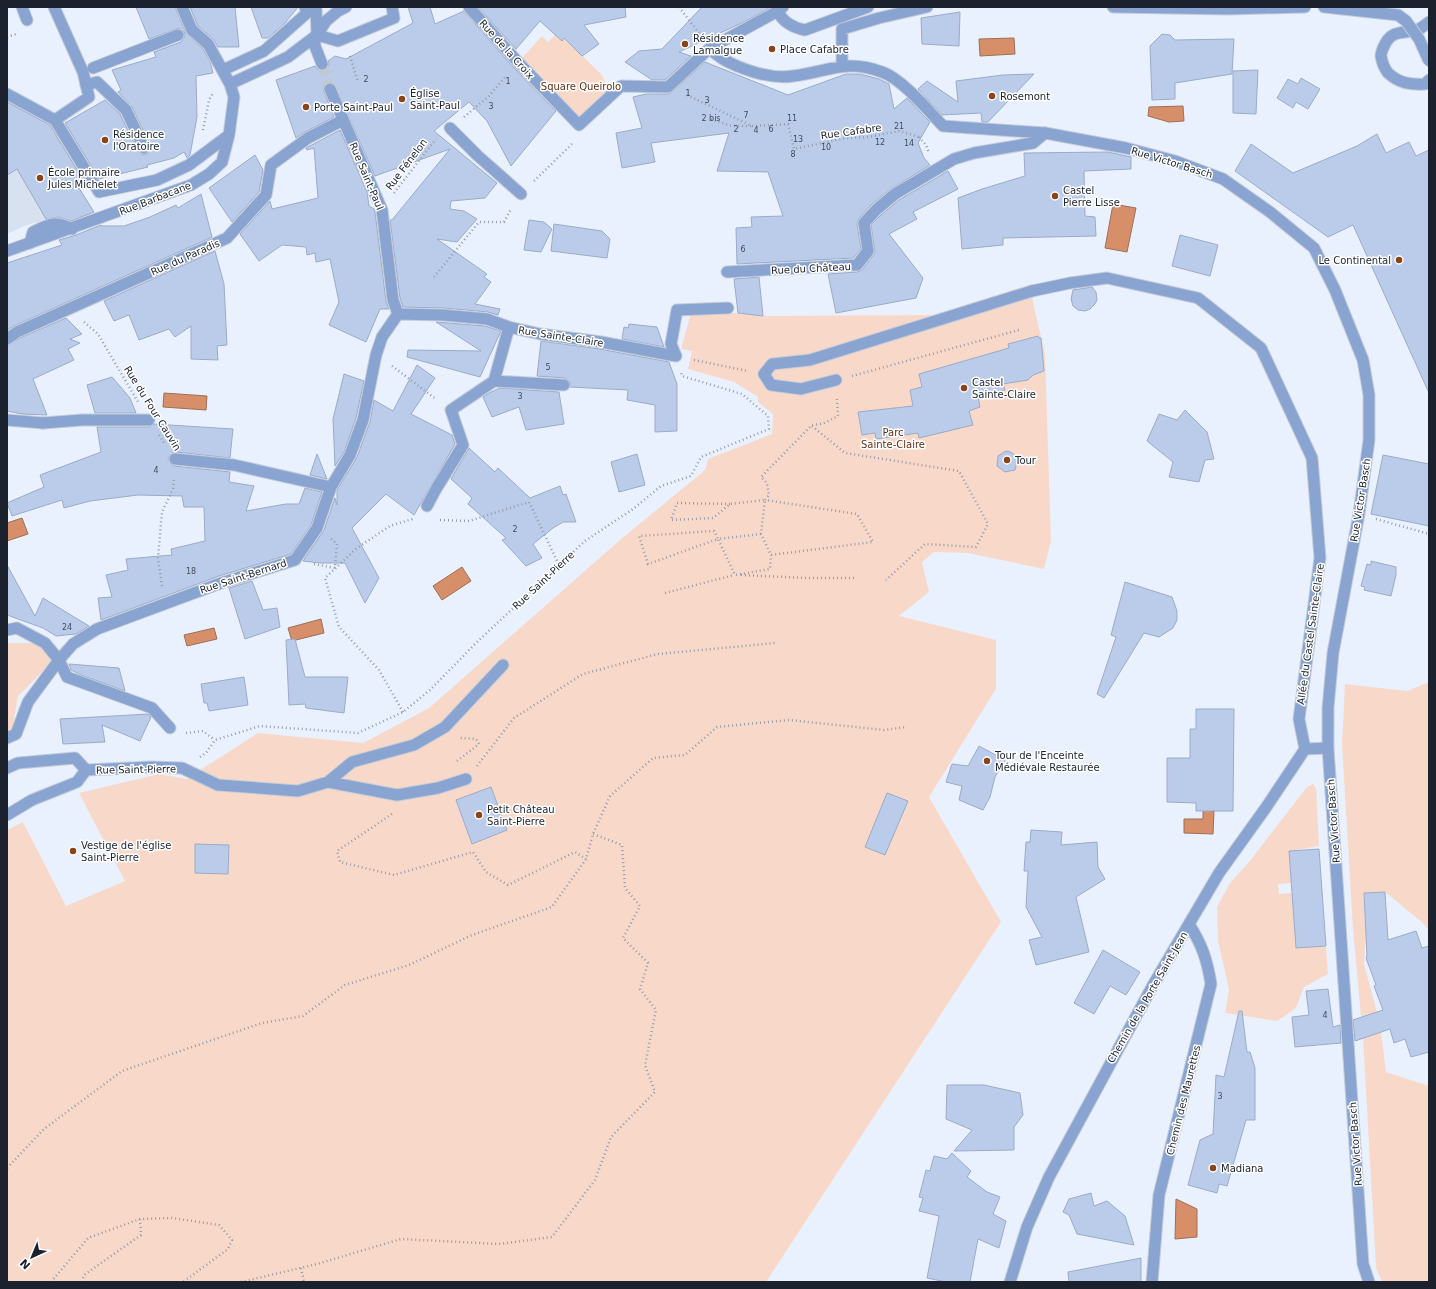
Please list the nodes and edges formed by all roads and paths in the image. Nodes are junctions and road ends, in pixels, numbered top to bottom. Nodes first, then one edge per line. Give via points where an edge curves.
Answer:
1 (22, 7) edge
2 (54, 7) edge
3 (182, 7) edge
4 (305, 7) edge
5 (316, 7) edge
6 (346, 7) edge
7 (392, 7) edge
8 (469, 7) edge
9 (679, 7) edge
10 (868, 7) edge
11 (927, 7) edge
12 (1113, 7) edge
13 (1305, 7) edge
14 (1324, 7) edge
15 (781, 9) edge
16 (27, 20) dead end
17 (1429, 22) edge
18 (178, 35) dead end
19 (316, 36) junction
20 (344, 38) junction
21 (710, 48) junction
22 (1429, 61) edge
23 (322, 64) tunnel mouth
24 (842, 66) junction
25 (92, 68) dead end
26 (223, 70) junction
27 (510, 70) dead end
28 (1429, 80) edge
29 (358, 82) dead end
30 (230, 84) junction
31 (86, 85) junction
32 (668, 87) junction
33 (330, 89) tunnel mouth
34 (7, 94) edge
35 (711, 119) dead end
36 (55, 120) junction
37 (343, 120) junction
38 (752, 126) junction
39 (450, 128) junction
40 (1046, 133) junction
41 (202, 135) dead end
42 (228, 135) junction
43 (919, 137) dead end
44 (144, 148) dead end
45 (521, 194) dead end
46 (382, 210) junction
47 (7, 252) edge
48 (727, 272) dead end
49 (728, 308) dead end
50 (68, 309) junction
51 (398, 314) junction
52 (509, 327) junction
53 (1019, 330) dead end
54 (7, 339) edge
55 (376, 355) junction
56 (676, 356) junction
57 (764, 374) junction
58 (682, 376) dead end
59 (836, 380) junction
60 (494, 381) junction
61 (564, 386) dead end
62 (451, 410) junction
63 (7, 420) edge
64 (149, 420) junction
65 (812, 425) junction
66 (175, 459) junction
67 (331, 487) junction
68 (765, 500) junction
69 (730, 504) junction
70 (427, 506) joint
71 (1359, 514) junction
72 (412, 519) junction
73 (419, 520) dead end
74 (433, 520) dead end
75 (317, 528) junction
76 (761, 534) junction
77 (1429, 534) edge
78 (718, 539) junction
79 (771, 555) junction
80 (559, 565) junction
81 (336, 568) junction
82 (734, 575) junction
83 (857, 578) dead end
84 (886, 580) dead end
85 (665, 593) dead end
86 (165, 603) junction
87 (7, 630) edge
88 (775, 643) dead end
89 (59, 660) junction
90 (503, 665) dead end
91 (403, 712) junction
92 (906, 727) dead end
93 (170, 728) joint
94 (7, 738) edge
95 (1305, 748) junction
96 (1328, 748) junction
97 (7, 768) edge
98 (86, 770) junction
99 (466, 779) joint
100 (328, 782) junction
101 (397, 795) junction
102 (7, 815) edge
103 (593, 834) junction
104 (586, 859) junction
105 (1189, 924) junction
106 (7, 1168) edge
107 (140, 1219) junction
108 (301, 1268) junction
109 (52, 1282) edge
110 (82, 1282) edge
111 (183, 1282) edge
112 (241, 1282) edge
113 (304, 1282) edge
114 (1010, 1282) edge
115 (1152, 1282) edge
116 (1369, 1282) edge

1 - 16 street
2 - 31 street via 83,72
3 - 26 street, Rue Barbacane via 192,30 208,44
4 - 26 street via 306,13 264,51
5 - 19 street
6 - 19 street via 326,21
7 - 20 street via 394,18
8 - 32 street, Rue de la Croix via 579,125 621,86
9 - 21 path
10 - 15 street via 805,30 796,28 783,19
11 - 24 street via 842,30
12 - 13 street
14 - 22 street, bridge via 1398,15 1406,20 1419,38
15 - 21 street
17 - 28 street via 1423,28 1404,31 1388,38 1381,54 1386,70 1400,82 1425,84
18 - 25 street
19 - 20 street via 338,41
19 - 23 street via 315,46
19 - 30 street via 288,57
20 - 29 path
21 - 24 street via 726,61 778,77
21 - 32 street
24 - 40 street, Rue Victor Basch via 858,65 883,72 897,80 943,126
26 - 30 street, Rue Barbacane
27 - 39 path, Rue Fénelon via 489,96
30 - 41 path via 216,88 212,94
30 - 42 street, Rue Barbacane via 234,97
31 - 36 street via 89,98
31 - 44 street via 97,82 126,110
32 - 38 path, Rue Cafabre
33 - 37 street, Rue Saint-Paul
34 - 36 street
35 - 38 path via 731,126
36 - 42 street via 99,192 157,180 189,165
37 - 46 street, Rue Saint-Paul
37 - 50 street, Rue du Paradis via 308,138 271,165 266,195 227,238
38 - 43 path, Rue Cafabre via 788,124 794,149 846,138 900,131
39 - 45 street
39 - 46 path, Rue Fénelon via 435,139
40 - 48 street, Rue du Château via 1033,143 954,159 895,194 864,223 868,251 857,265
40 - 71 street, Rue Victor Basch via 1126,148 1175,161 1223,179 1270,212 1314,248 1335,290 1363,360 1369,395 1369,440
42 - 47 street, Rue Barbacane via 222,162 191,186
46 - 51 street, Rue Saint-Paul via 393,300
49 - 56 street via 677,310 671,344
50 - 54 street, Rue du Paradis
50 - 64 path, Rue du Four Cauvin via 98,334
51 - 52 street, Rue Sainte-Claire via 487,319
51 - 55 street, Rue Saint-Bernard via 382,337
52 - 56 street, Rue Sainte-Claire
52 - 60 street
53 - 59 path
55 - 62 path
55 - 67 street, Rue Saint-Bernard via 363,420 350,455
56 - 57 path
57 - 59 street via 771,385 801,389
57 - 95 street, Allée du Castel Sainte-Claire via 772,364 810,360 1032,291 1070,283 1107,278 1198,298 1261,348 1312,458 1320,558 1299,719
58 - 80 path, Rue Saint-Pierre via 742,394 768,416 769,429 701,457 691,476 661,486 633,509 584,541
59 - 65 path via 838,416 822,424
60 - 61 street
60 - 62 street
62 - 70 street via 463,445
63 - 64 street via 43,423
64 - 66 path, Rue du Four Cauvin
65 - 68 path via 761,477 767,483 769,494
65 - 84 path via 845,453 959,471 988,524 976,547 925,544
66 - 67 street via 234,465
66 - 86 path, Rue du Four Cauvin via 172,489 162,512 158,558
67 - 75 street, Rue Saint-Bernard
68 - 69 path
68 - 76 path
68 - 79 path via 857,514 873,542
69 - 69 path via 713,518 670,520 676,503
70 - 72 path
71 - 77 path
71 - 96 street, Rue Victor Basch via 1333,653 1328,708
72 - 73 path
72 - 81 path via 390,526 357,548
74 - 80 path via 469,520 529,502
75 - 81 path via 337,544
75 - 86 street, Rue Saint-Bernard via 295,560
76 - 78 path
76 - 79 path
78 - 78 path via 648,564 639,536 714,531
78 - 82 path
79 - 82 path via 770,569
80 - 91 path, Rue Saint-Pierre via 430,690
81 - 91 path via 325,578 339,627 379,670
82 - 83 path
82 - 85 path
86 - 89 street, Rue Saint-Bernard via 97,629 72,644
87 - 89 street via 17,628 45,643
88 - 99 path via 658,654 583,674 514,718
89 - 93 street via 67,677 152,708
89 - 94 street, Rue Saint-Bernard via 28,702 16,734
90 - 100 street via 446,727 414,745 352,762
91 - 93 path, Rue Saint-Pierre via 358,733 260,726 215,740 202,731 180,733
92 - 103 path via 884,730 789,720 717,727 685,755 653,758 610,796
95 - 96 street
95 - 105 street, Chemin de la Porte Saint-Jean via 1219,873
96 - 116 street, Rue Victor Basch via 1363,1264
97 - 98 street via 18,763 74,758
98 - 100 street, Rue Saint-Pierre via 182,768 218,785 298,790
98 - 102 street, Rue Saint-Pierre via 77,782 32,800
99 - 101 street via 438,788
100 - 101 street
101 - 104 path via 395,812 337,851 340,862 394,876 473,852 486,872 508,885 575,852
103 - 104 path
103 - 108 path via 622,845 625,888 640,906 623,938 648,963 640,989 656,1010 645,1065 655,1092 611,1137 595,1180 552,1237 499,1244 401,1239
104 - 106 path via 552,907 472,935 409,965 345,986 303,1016 262,1023 122,1071 44,1129
105 - 114 street, Chemin de la Porte Saint-Jean via 1153,984 1049,1177 1027,1227
105 - 115 street, Chemin des Maurettes via 1207,959 1211,984 1159,1195
107 - 109 path via 88,1238
107 - 110 path via 141,1235 84,1275
107 - 111 path via 172,1218 219,1225 232,1240 228,1249
108 - 112 path
108 - 113 path

